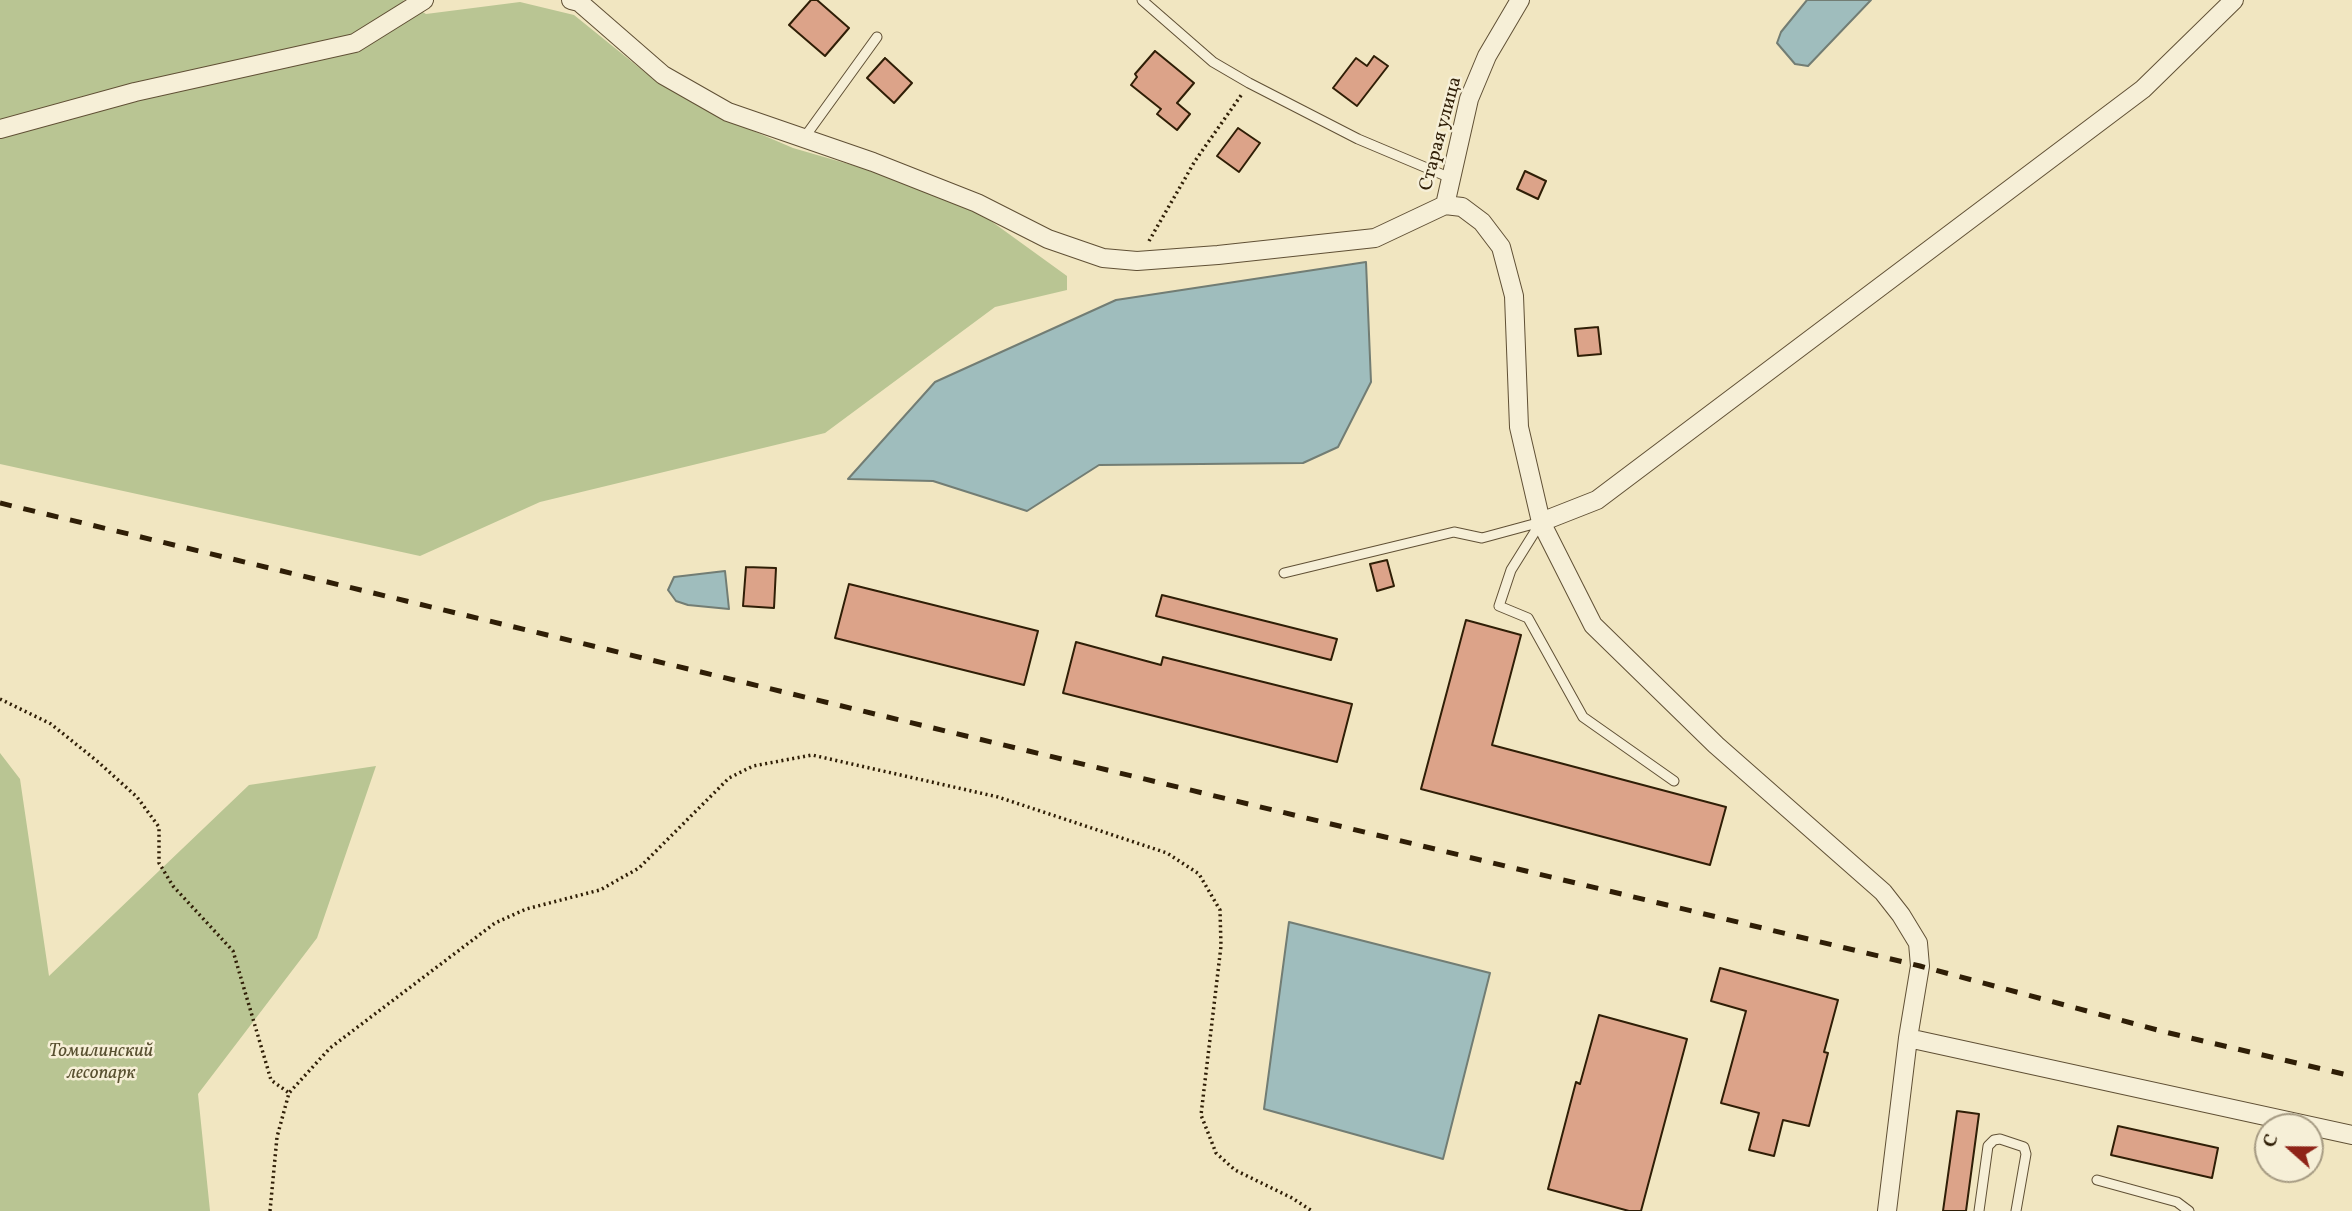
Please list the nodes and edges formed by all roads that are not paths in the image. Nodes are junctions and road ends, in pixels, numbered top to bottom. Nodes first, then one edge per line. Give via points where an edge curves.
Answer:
1 (424, 0) edge
2 (571, 0) edge
3 (1142, 0) edge
4 (1520, 0) edge
5 (2234, 0) edge
6 (877, 37) dead end
7 (0, 129) edge
8 (803, 139) junction
9 (1453, 179) junction
10 (1445, 205) junction
11 (1541, 522) junction
12 (1284, 573) dead end
13 (1674, 780) dead end
14 (1908, 1038) junction
15 (2352, 1135) edge
16 (2097, 1180) dead end
17 (1887, 1211) edge
18 (1979, 1211) edge
19 (2016, 1211) edge
20 (2189, 1211) edge

1 - 7 street via 355,43 135,92
2 - 8 street via 579,2 663,75 728,112
3 - 9 lane via 1213,62 1249,83 1358,139
4 - 9 street, Старая улица via 1487,56 1469,99
5 - 11 street via 2143,89 2110,114 1597,500
6 - 8 lane
8 - 10 street via 873,162 976,203 1048,239 1103,258 1137,261 1218,255 1375,237
9 - 10 street, Старая улица
10 - 11 street via 1462,207 1482,222 1501,247 1514,296 1518,427
11 - 12 lane via 1482,538 1454,532
11 - 13 lane via 1511,570 1499,606 1528,618 1583,717
11 - 14 street via 1593,625 1716,745 1883,892 1901,915 1918,943 1920,966
14 - 15 street
14 - 17 street
16 - 20 lane via 2177,1202
18 - 19 lane via 1989,1146 2000,1139 2024,1147 2026,1154

